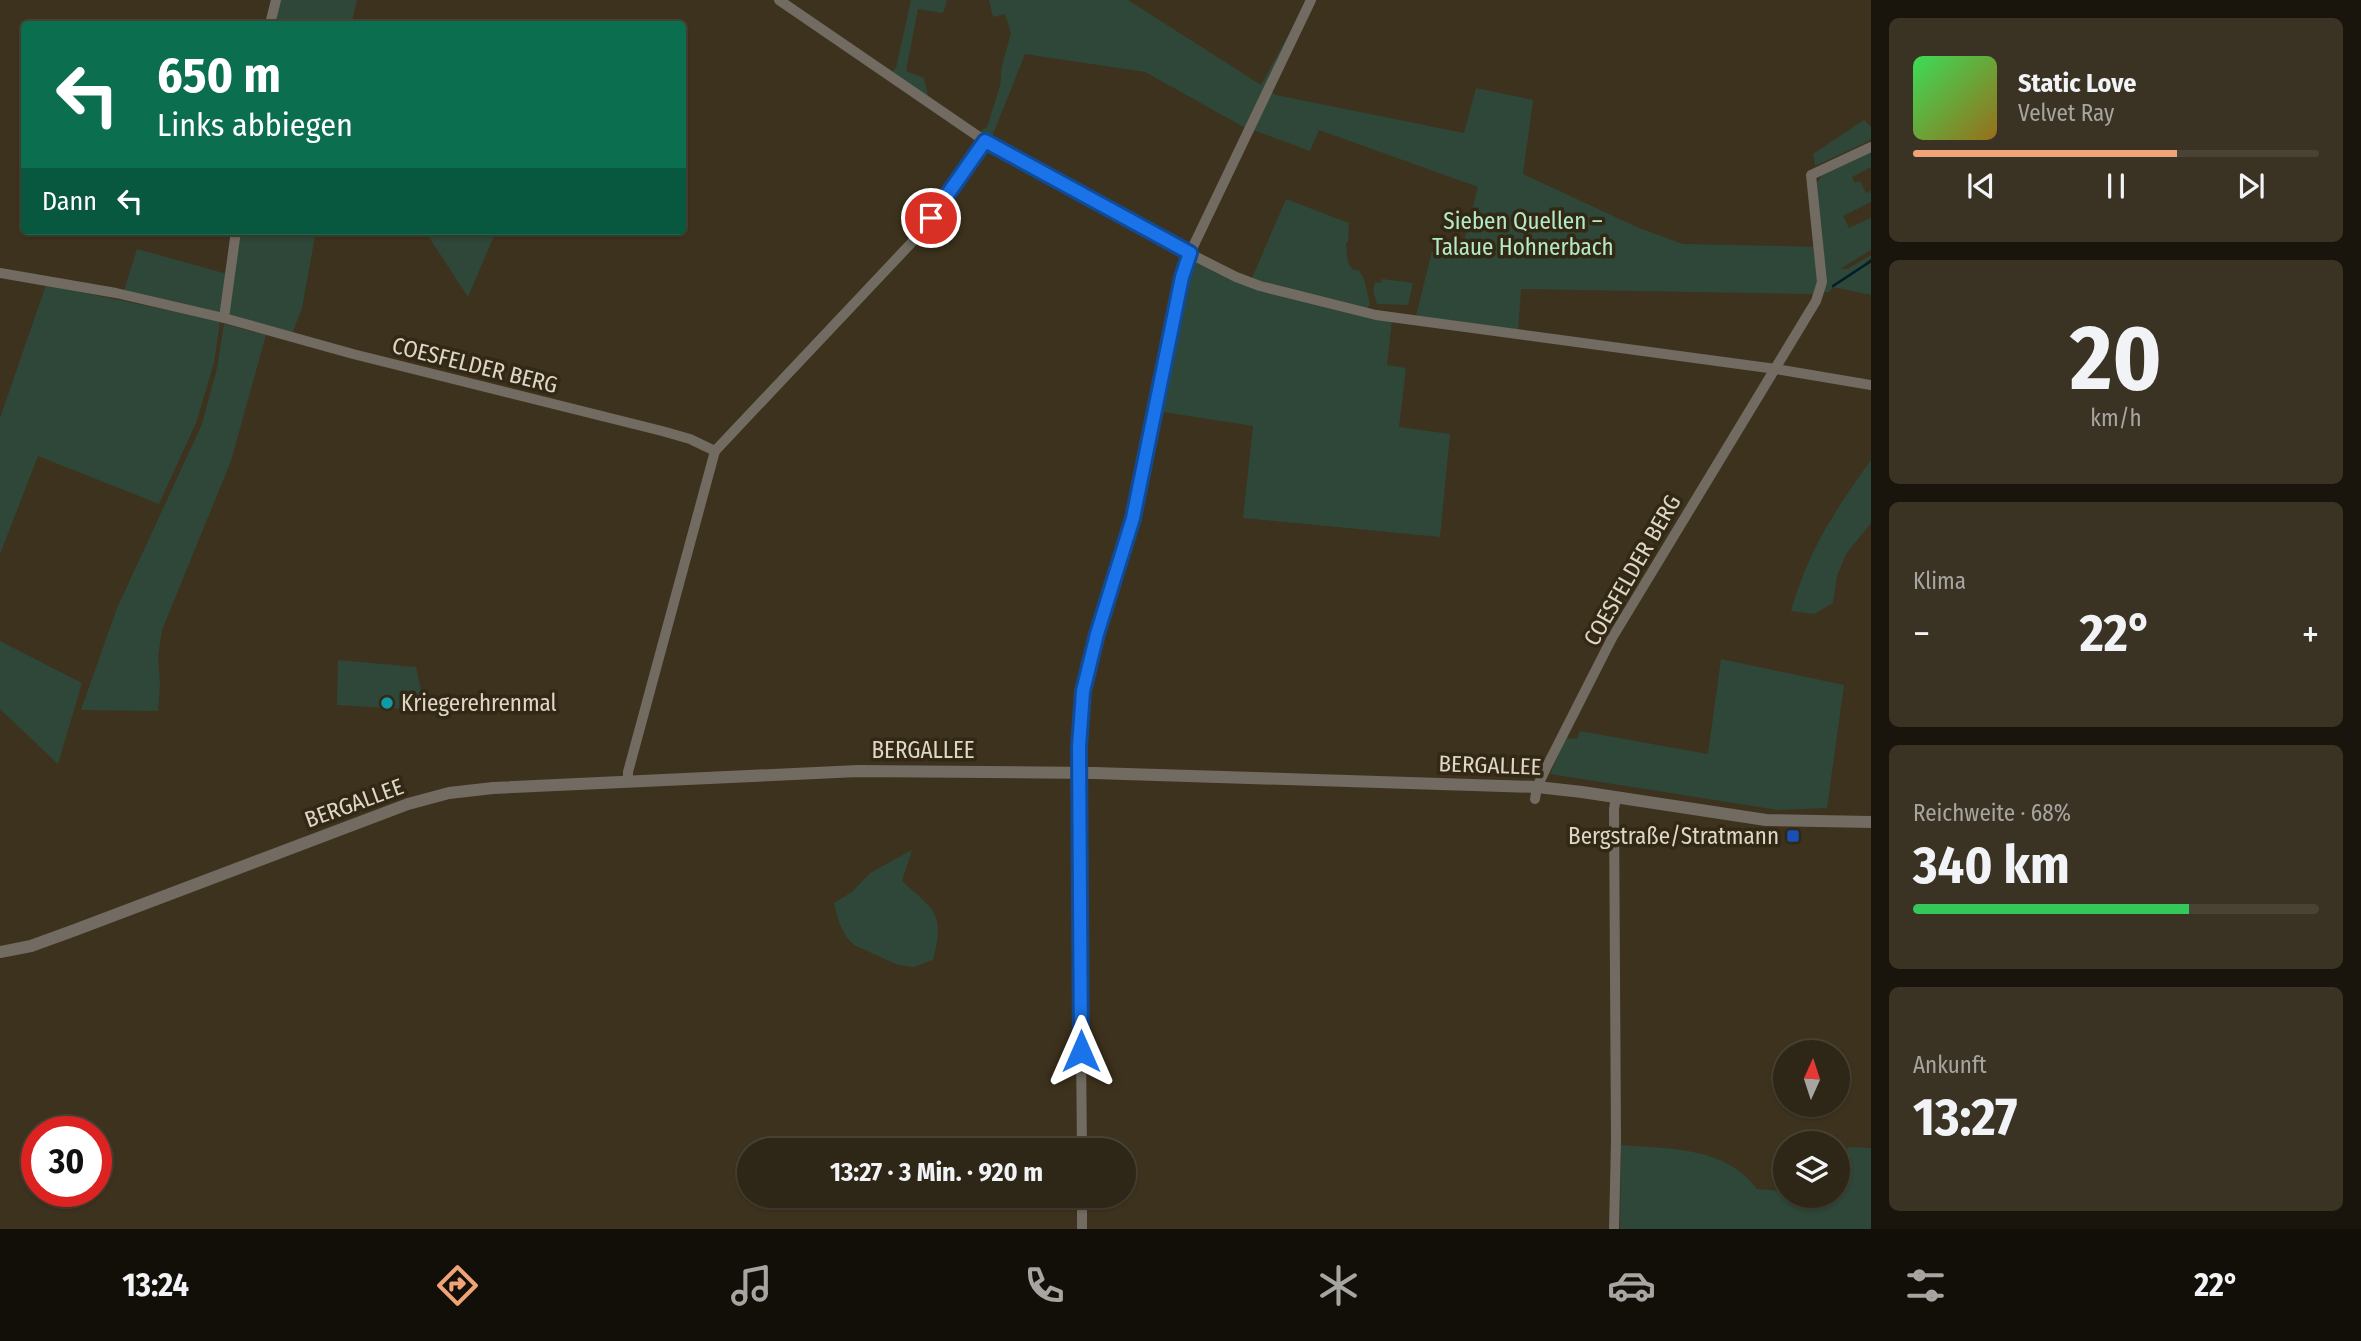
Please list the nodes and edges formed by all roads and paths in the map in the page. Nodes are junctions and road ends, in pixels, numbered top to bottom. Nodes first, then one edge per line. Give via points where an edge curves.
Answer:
1 (276, 0) edge
2 (779, 0) edge
3 (1311, 0) edge
4 (271, 21) edge
5 (985, 141) junction
6 (1871, 147) edge
7 (235, 235) edge
8 (1190, 253) junction
9 (0, 273) edge
10 (224, 318) junction
11 (1776, 369) junction
12 (1871, 385) edge
13 (715, 452) junction
14 (1079, 773) junction
15 (628, 782) junction
16 (1536, 793) junction
17 (1615, 803) junction
18 (1871, 822) edge
19 (0, 952) edge
20 (1082, 1138) edge
21 (1082, 1208) edge
22 (1082, 1229) edge
23 (1614, 1229) edge

1 - 4 street
2 - 5 street
3 - 8 street
5 - 8 street
5 - 13 street via 917,237
6 - 11 street, COESFELDER BERG via 1811,175 1822,282 1816,301
7 - 10 street
8 - 11 street via 1260,286 1376,315
8 - 14 street via 1133,518 1083,691
9 - 10 street, COESFELDER BERG
10 - 13 street, COESFELDER BERG via 690,439
11 - 12 street
11 - 16 street, COESFELDER BERG via 1612,638
13 - 15 street
14 - 15 street, BERGALLEE via 858,771
14 - 16 street, BERGALLEE
14 - 20 street
15 - 19 street, BERGALLEE via 494,788 436,796 57,937
16 - 17 street, BERGALLEE
17 - 18 street, BERGALLEE via 1766,820
17 - 23 street
21 - 22 street

